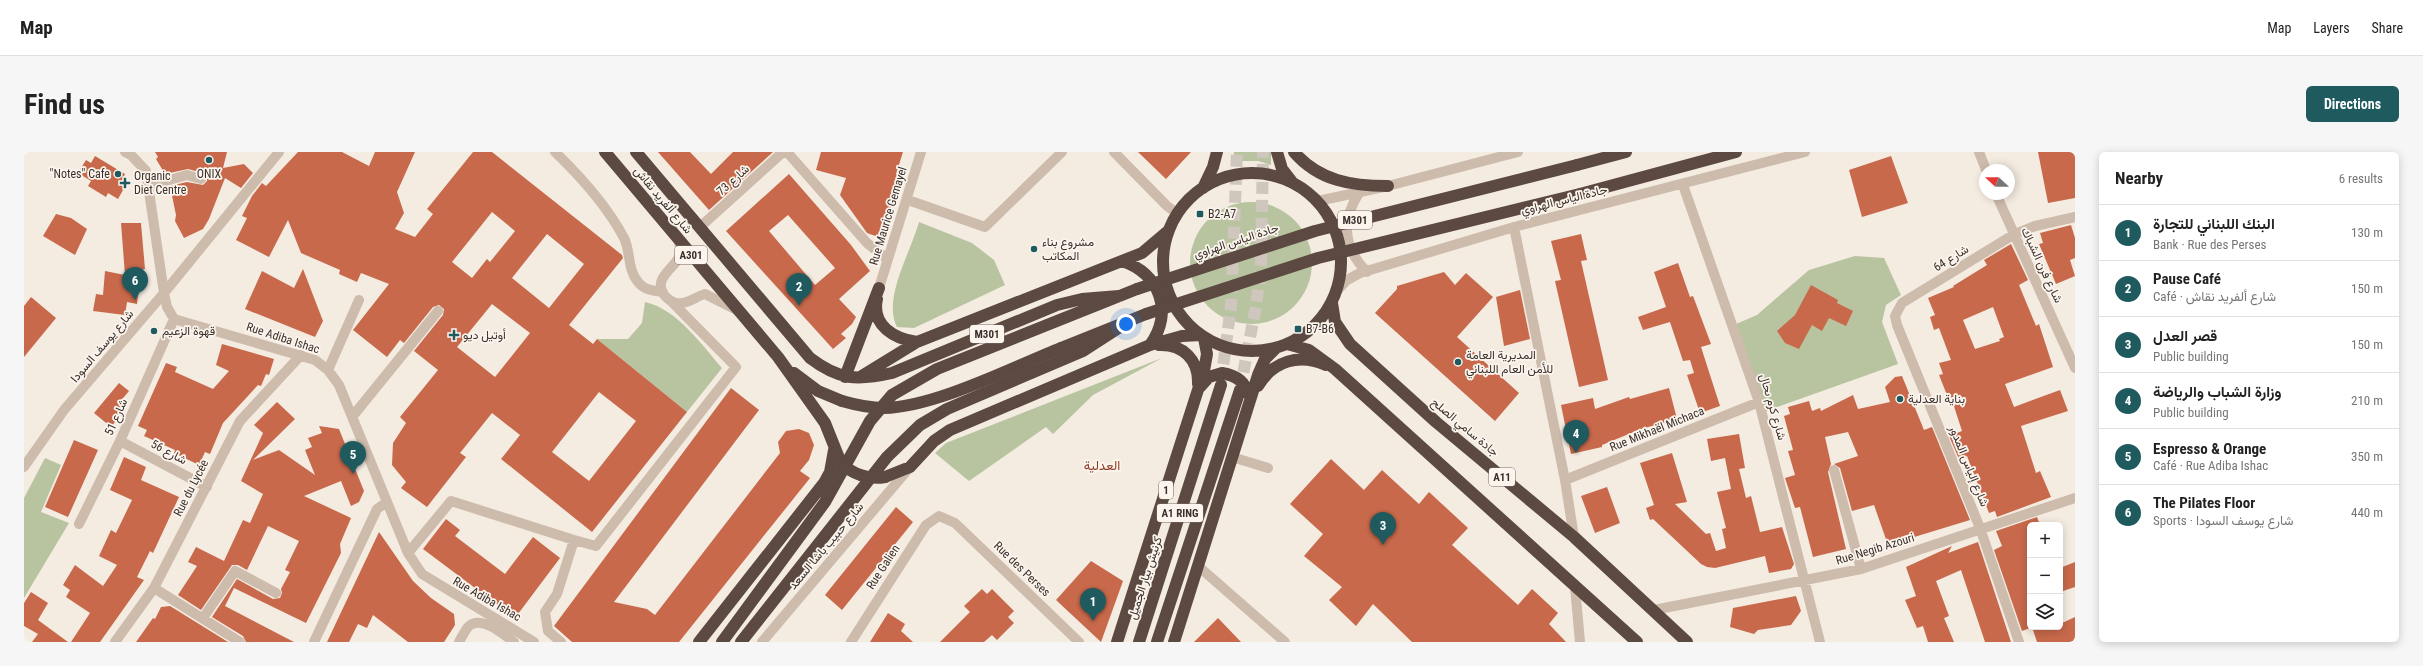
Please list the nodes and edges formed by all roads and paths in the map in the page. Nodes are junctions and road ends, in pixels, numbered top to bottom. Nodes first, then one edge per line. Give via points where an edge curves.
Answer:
1 (125, 152) edge
2 (279, 152) edge
3 (555, 152) edge
4 (605, 152) edge
5 (636, 152) edge
6 (784, 152) edge
7 (787, 152) edge
8 (921, 152) edge
9 (1062, 152) edge
10 (1114, 152) edge
11 (1217, 152) edge
12 (1276, 152) edge
13 (1294, 152) edge
14 (1518, 152) edge
15 (1626, 152) edge
16 (1736, 152) edge
17 (1805, 152) edge
18 (1979, 152) edge
19 (1984, 164) edge
20 (201, 179) dead end
21 (1292, 182) junction
22 (1683, 185) junction
23 (148, 186) junction
24 (1388, 186) junction
25 (1202, 188) junction
26 (1359, 193) junction
27 (908, 200) junction
28 (1999, 200) edge
29 (1318, 201) junction
30 (1178, 214) junction
31 (2075, 217) edge
32 (700, 226) junction
33 (1514, 227) junction
34 (1170, 229) junction
35 (2013, 234) junction
36 (679, 240) junction
37 (887, 259) junction
38 (1122, 261) junction
39 (1367, 272) junction
40 (879, 288) junction
41 (1337, 291) junction
42 (663, 292) junction
43 (164, 293) junction
44 (1119, 296) junction
45 (359, 300) dead end
46 (671, 301) junction
47 (1332, 303) junction
48 (1902, 303) joint
49 (737, 310) junction
50 (438, 311) dead end
51 (174, 319) junction
52 (1131, 320) junction
53 (1203, 336) junction
54 (916, 342) junction
55 (1150, 345) junction
56 (1282, 346) junction
57 (301, 356) junction
58 (778, 357) junction
59 (2075, 368) edge
60 (1335, 369) junction
61 (328, 370) junction
62 (851, 378) junction
63 (1221, 385) tunnel mouth
64 (1240, 390) tunnel mouth
65 (1197, 391) junction
66 (1759, 402) junction
67 (1248, 405) junction
68 (352, 417) junction
69 (120, 441) junction
70 (834, 449) junction
71 (1232, 457) junction
72 (24, 467) edge
73 (910, 467) junction
74 (1268, 468) dead end
75 (1834, 470) dead end
76 (1565, 480) junction
77 (207, 487) junction
78 (2075, 498) edge
79 (387, 502) junction
80 (945, 517) joint
81 (79, 524) dead end
82 (1980, 528) junction
83 (1574, 537) junction
84 (574, 540) junction
85 (408, 553) junction
86 (1198, 566) junction
87 (1862, 570) junction
88 (1804, 582) junction
89 (154, 588) junction
90 (1575, 588) junction
91 (276, 593) dead end
92 (1654, 610) junction
93 (203, 618) junction
94 (115, 642) edge
95 (240, 642) edge
96 (314, 642) edge
97 (459, 642) edge
98 (514, 642) edge
99 (534, 642) edge
100 (561, 642) edge
101 (699, 642) edge
102 (722, 642) edge
103 (741, 642) edge
104 (762, 642) edge
105 (851, 642) edge
106 (1079, 642) edge
107 (1117, 642) edge
108 (1139, 642) edge
109 (1157, 642) edge
110 (1174, 642) edge
111 (1285, 642) edge
112 (1580, 642) edge
113 (1637, 642) edge
114 (1687, 642) edge
115 (1820, 642) edge
116 (2019, 642) edge

1 - 23 street via 146,171
2 - 43 street, شارع يوسف السودا
3 - 42 street via 584,180 625,240 630,268 638,283 649,290
4 - 36 highway, شارع ألفريد نقاش / A301
5 - 32 highway, شارع ألفريد نقاش / A301
6 - 32 street, شارع 73
7 - 37 street via 866,243
8 - 27 street, Rue Maurice Gemayel
9 - 27 street via 985,227
10 - 30 street
11 - 25 highway via 1210,175
12 - 21 highway via 1282,169
13 - 24 highway via 1304,163 1329,178 1359,185
14 - 24 street
15 - 44 highway, جادة الياس الهراوي / M301, bridge via 1315,231
16 - 52 highway, جادة الياس الهراوي / M301, bridge via 1580,194 1318,258
17 - 22 street, جادة الياس الهراوي
18 - 19 street
20 - 23 street via 187,174
21 - 25 highway via 1270,174 1246,173 1223,178
21 - 29 highway
22 - 33 street, جادة الياس الهراوي
22 - 66 street, شارع كرم ىحال
23 - 43 street
24 - 26 street
25 - 30 highway
26 - 29 street
26 - 39 street via 1346,219 1346,234 1349,248 1356,261
27 - 37 street, Rue Maurice Gemayel
28 - 35 street, شارع فرن الشباك
29 - 41 highway via 1332,220 1340,243 1342,268
30 - 34 highway
31 - 35 street, شارع 64
32 - 62 highway, شارع ألفريد نقاش / A301 via 810,358 825,369
33 - 39 street, جادة الياس الهراوي
33 - 76 street
34 - 38 highway via 1147,249
34 - 53 highway via 1164,248 1163,268 1167,288 1174,306 1186,322
35 - 48 street, شارع 64
35 - 59 street, شارع فرن الشباك
36 - 42 street via 680,254 661,280
36 - 49 highway, شارع ألفريد نقاش / A301
37 - 40 street, Rue Maurice Gemayel
38 - 54 highway
38 - 55 highway via 1146,273 1160,295 1162,321
39 - 41 street, جادة الياس الهراوي via 1348,280
40 - 54 highway via 876,304 879,319 888,332 901,340
40 - 62 highway
41 - 47 highway
42 - 46 street
43 - 51 street via 167,307
43 - 72 street, شارع يوسف السودا via 64,410
44 - 62 highway, M301 via 1082,299 1057,305 892,373
44 - 102 highway via 937,369 892,395 870,421 825,502
45 - 61 street
46 - 49 street via 683,303 705,294
46 - 84 street via 736,367 596,546
47 - 56 highway via 1320,320 1305,334
47 - 83 highway, جادة سامي الصلح / A11 via 1335,322 1350,344 1436,422
48 - 82 street, شارع إلياس المدور via 1895,316 1897,325
49 - 58 highway, شارع ألفريد نقاش / A301
50 - 68 street
51 - 57 street, Rue Adiba Ishac
51 - 69 street, شارع 51
52 - 58 highway, M301, bridge via 941,396 885,408 842,402 818,391
52 - 103 highway via 1083,351 947,409 920,425 887,457
53 - 55 highway via 1182,336
53 - 56 highway via 1227,348 1239,350 1264,351
53 - 65 highway, 1 via 1207,358
54 - 62 highway
55 - 65 highway via 1173,346 1185,352 1197,370
55 - 73 highway via 950,430 934,441
56 - 60 highway, A11 via 1309,350
56 - 67 highway via 1262,364
57 - 61 street, Rue Adiba Ishac via 315,360
57 - 77 street, Rue du Lycée via 240,421
58 - 70 highway via 825,423
60 - 67 highway via 1301,359 1279,365 1266,375
60 - 90 highway, A11
61 - 68 street, Rue Adiba Ishac via 339,385
63 - 108 highway, كرنيش بيار الجميل / A1 RING
64 - 109 highway, A1 RING
65 - 67 highway via 1214,375 1226,374 1247,389
65 - 107 highway, 1
66 - 76 street, Rue Mikhaël Michaca
66 - 88 street, شارع كرم ىحال
67 - 71 highway
68 - 79 street, Rue Adiba Ishac
69 - 77 street, شارع 56
69 - 81 street, شارع 51
70 - 73 highway, bridge via 841,463 856,474 871,478 884,477
70 - 101 highway via 830,472 824,483
71 - 74 street
71 - 86 highway
73 - 104 street, شارع حبيب باشا السعد
75 - 87 street
76 - 83 street
77 - 89 street, Rue du Lycée
78 - 82 street, Rue Negib Azouri
79 - 85 street, Rue Adiba Ishac
79 - 96 street via 377,509
80 - 105 street, Rue Galien via 934,518 926,526
80 - 106 street, Rue des Perses via 955,523
82 - 87 street, Rue Negib Azouri
82 - 116 street, شارع إلياس المدور
83 - 92 highway, جادة سامي الصلح / A11
84 - 85 street via 451,501
84 - 100 street via 557,594 545,612 548,631
85 - 99 street, Rue Adiba Ishac via 422,574
86 - 110 highway
86 - 111 street
87 - 88 street, Rue Negib Azouri
88 - 92 street, Rue Negib Azouri
88 - 115 street, شارع كرم ىحال
89 - 93 street
89 - 94 street, Rue du Lycée
90 - 112 street
90 - 113 highway, A11
91 - 93 street via 235,571
92 - 114 highway, جادة سامي الصلح / A11
93 - 95 street
97 - 98 street via 470,626 478,623 488,625

